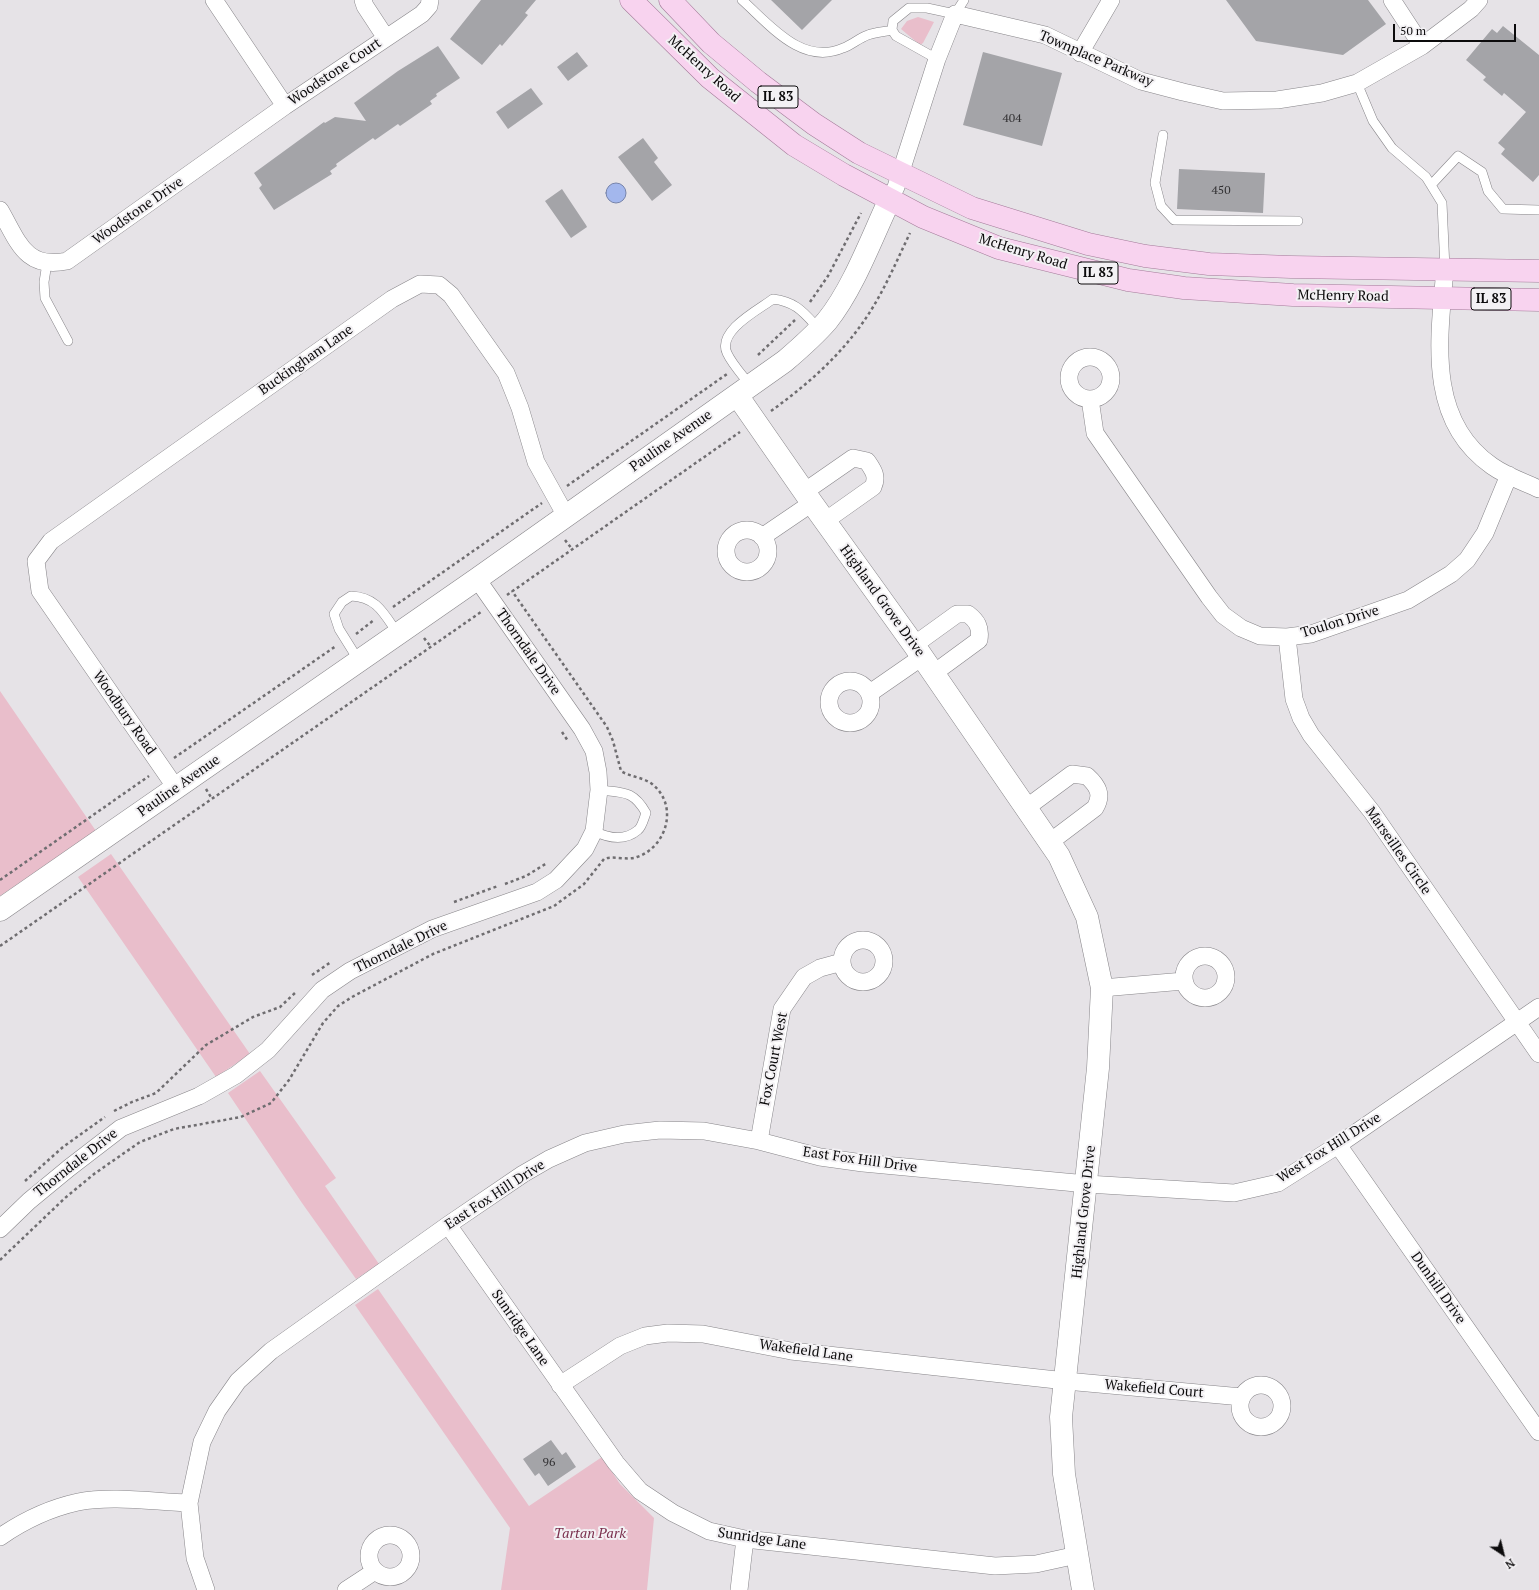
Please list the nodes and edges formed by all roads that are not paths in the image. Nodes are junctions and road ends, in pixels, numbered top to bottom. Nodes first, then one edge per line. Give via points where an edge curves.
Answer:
1 (214, 0) edge
2 (363, 0) edge
3 (430, 0) edge
4 (631, 0) edge
5 (670, 0) edge
6 (742, 0) edge
7 (1111, 0) edge
8 (1392, 0) edge
9 (1479, 0) edge
10 (959, 7) edge
11 (892, 30) junction
12 (386, 38) junction
13 (1422, 46) junction
14 (1080, 53) junction
15 (936, 59) junction
16 (1357, 83) junction
17 (285, 106) junction
18 (1163, 135) dead end
19 (901, 174) junction
20 (1431, 184) junction
21 (890, 199) junction
22 (0, 210) edge
23 (1539, 210) edge
24 (1298, 221) dead end
25 (46, 263) junction
26 (1445, 269) junction
27 (1539, 271) edge
28 (1443, 298) junction
29 (1539, 300) edge
30 (819, 329) junction
31 (68, 341) dead end
32 (744, 390) junction
33 (1090, 399) dead end
34 (1509, 475) junction
35 (1539, 489) edge
36 (808, 498) junction
37 (566, 516) junction
38 (825, 521) junction
39 (762, 537) dead end
40 (477, 579) junction
41 (398, 634) junction
42 (72, 637) joint
43 (1287, 637) junction
44 (924, 658) junction
45 (359, 661) junction
46 (870, 693) dead end
47 (176, 788) junction
48 (599, 790) junction
49 (1026, 808) junction
50 (594, 831) junction
51 (1050, 842) junction
52 (0, 910) edge
53 (842, 962) dead end
54 (1184, 981) dead end
55 (1102, 988) junction
56 (1539, 1007) edge
57 (1517, 1022) junction
58 (1539, 1054) edge
59 (759, 1141) junction
60 (1338, 1145) junction
61 (1087, 1184) junction
62 (448, 1225) junction
63 (0, 1229) edge
64 (1066, 1381) junction
65 (560, 1385) junction
66 (1242, 1397) dead end
67 (1539, 1432) edge
68 (189, 1503) junction
69 (0, 1537) edge
70 (745, 1539) junction
71 (1078, 1555) junction
72 (375, 1571) dead end
73 (206, 1590) edge
74 (346, 1590) edge
75 (739, 1590) edge
76 (1083, 1590) edge

1 - 17 street
2 - 12 street, Woodstone Court via 364,6
3 - 12 street, Woodstone Court via 429,6 422,14
4 - 21 main road, McHenry Road / IL 83 via 710,78 794,145
5 - 19 main road, McHenry Road / IL 83 via 711,43 758,82 814,124 859,153
6 - 11 lane via 786,39 799,48 818,54 842,49 868,35
7 - 14 street
8 - 13 street
9 - 13 street, Townplace Parkway via 1471,10
10 - 11 lane via 910,8 893,21
10 - 14 street, Townplace Parkway via 1045,35
10 - 15 street
11 - 15 lane via 896,36
12 - 17 street, Woodstone Court
13 - 16 street, Townplace Parkway
14 - 16 street, Townplace Parkway via 1141,81 1223,101 1277,100 1322,93
15 - 19 street
16 - 20 lane via 1373,121 1392,148
17 - 25 street, Woodstone Drive via 67,261
18 - 24 lane via 1155,183 1161,206 1174,220
19 - 21 street
19 - 26 main road, McHenry Road / IL 83 via 972,208 1088,244 1145,256 1209,264
20 - 23 lane via 1458,156 1482,172 1488,191 1504,209
20 - 26 lane via 1442,203
21 - 28 main road, McHenry Road / IL 83 via 923,217 999,248 1128,280 1184,288 1293,295
21 - 30 street, Pauline Avenue via 850,284 827,321
22 - 25 street, Woodstone Drive via 27,255
25 - 31 lane via 45,298
26 - 27 main road, McHenry Road / IL 83
26 - 28 street
28 - 29 main road, McHenry Road / IL 83
28 - 34 street via 1439,347 1441,378 1446,401 1459,430 1476,453 1493,467
30 - 32 street, Pauline Avenue via 785,361
30 - 32 lane via 787,301 773,299 730,331 726,353 737,367
32 - 36 street, Highland Grove Drive via 755,421
32 - 37 street, Pauline Avenue
33 - 43 street, Toulon Drive via 1095,433 1223,615 1241,628 1260,636
34 - 35 street
34 - 43 street, Toulon Drive via 1485,533 1467,560 1451,574 1408,600 1311,634
36 - 38 street, Highland Grove Drive
36 - 38 street via 853,458 867,461 875,473 873,487
36 - 39 street
37 - 40 street, Pauline Avenue
37 - 42 street, Buckingham Lane via 536,462 520,408 506,373 451,295 439,285 420,284 392,299 51,541 36,561 40,591
38 - 44 street, Highland Grove Drive
40 - 41 street, Pauline Avenue
40 - 48 street, Thorndale Drive via 582,729 594,751
41 - 45 street, Pauline Avenue
41 - 45 lane via 377,604 362,596 351,596 342,602 334,614
42 - 47 street, Woodbury Road
43 - 57 street, Marseilles Circle via 1294,699 1311,735 1372,812
44 - 46 street
44 - 49 street, Highland Grove Drive
45 - 47 street, Pauline Avenue
47 - 52 street, Pauline Avenue
48 - 50 street, Thorndale Drive
48 - 50 lane via 629,794 639,801 646,813 639,829 623,838 606,837
49 - 51 street, Highland Grove Drive
49 - 51 street via 1072,774 1087,776 1100,791 1100,800 1095,808
50 - 63 street, Thorndale Drive via 585,849 556,880 537,892 432,929 350,971 322,990 268,1050 236,1075 199,1096 121,1128 58,1177
51 - 55 street, Highland Grove Drive via 1087,917
53 - 59 street, Fox Court West via 820,968 804,977 782,1009
54 - 55 street
55 - 61 street, Highland Grove Drive via 1098,1068
56 - 57 street, West Fox Hill Drive
57 - 58 street, Marseilles Circle
57 - 60 street, West Fox Hill Drive
59 - 61 street, East Fox Hill Drive via 820,1157 863,1163
59 - 62 street, East Fox Hill Drive via 704,1131 660,1130 624,1134 585,1143 523,1174
60 - 61 street, West Fox Hill Drive via 1278,1182 1234,1193
60 - 67 street, Dunhill Drive
61 - 64 street, Highland Grove Drive
62 - 65 street, Sunridge Lane
62 - 68 street, East Fox Hill Drive via 271,1351 238,1381 217,1411 202,1442
64 - 65 street, Wakefield Lane via 791,1351 703,1334 668,1333 646,1336 620,1346
64 - 66 street, Wakefield Court
64 - 71 street, Highland Grove Drive via 1061,1417 1064,1467
65 - 70 street, Sunridge Lane via 616,1463 640,1491 673,1513 709,1531
68 - 69 street via 103,1500 78,1502 42,1514
68 - 73 street, East Fox Hill Drive via 195,1558
70 - 71 street, Sunridge Lane via 995,1566 1036,1564
70 - 75 street
71 - 76 street, Highland Grove Drive
72 - 74 street

